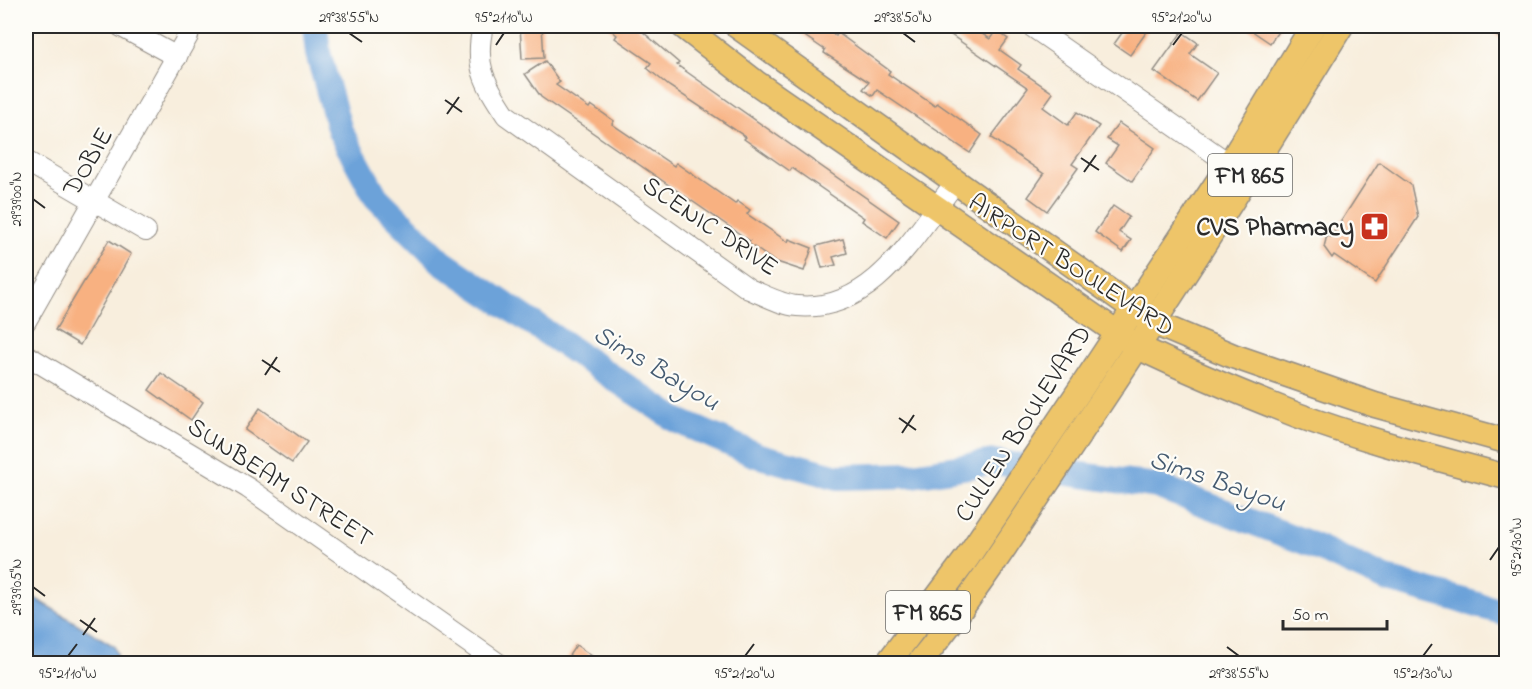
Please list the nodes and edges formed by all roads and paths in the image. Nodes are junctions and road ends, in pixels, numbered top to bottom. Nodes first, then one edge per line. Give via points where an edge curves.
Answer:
1 (120, 26) edge
2 (190, 26) edge
3 (483, 26) edge
4 (683, 26) edge
5 (737, 26) edge
6 (1031, 26) edge
7 (1313, 26) edge
8 (1340, 26) edge
9 (776, 54) junction
10 (177, 57) junction
11 (755, 82) junction
12 (26, 161) edge
13 (1239, 171) junction
14 (955, 183) junction
15 (95, 201) junction
16 (935, 208) junction
17 (146, 231) dead end
18 (1133, 308) junction
19 (26, 321) edge
20 (1154, 323) junction
21 (1116, 332) junction
22 (1138, 347) junction
23 (26, 355) edge
24 (1375, 405) junction
25 (1366, 438) junction
26 (1506, 441) edge
27 (1506, 477) edge
28 (960, 588) junction
29 (499, 663) edge
30 (887, 663) edge
31 (918, 663) edge

1 - 10 street
2 - 10 street, DOBIE
3 - 16 street, SCENIC DRIVE via 478,47 485,83 506,115 749,289 794,306 820,306 849,299 885,272
4 - 11 main road, AIRPORT BOULEVARD
5 - 9 main road, AIRPORT BOULEVARD
6 - 13 street
7 - 13 main road, CULLEN BOULEVARD / FM 865
8 - 13 main road, CULLEN BOULEVARD / FM 865
9 - 11 main road
9 - 14 main road, AIRPORT BOULEVARD
10 - 15 street, DOBIE
11 - 16 main road, AIRPORT BOULEVARD
12 - 15 street
13 - 18 main road, CULLEN BOULEVARD / FM 865
13 - 20 main road, CULLEN BOULEVARD / FM 865
14 - 16 street, SCENIC DRIVE
14 - 18 main road, AIRPORT BOULEVARD
15 - 17 street
15 - 19 street, DOBIE
16 - 21 main road, AIRPORT BOULEVARD
18 - 20 main road, AIRPORT BOULEVARD
18 - 21 main road, CULLEN BOULEVARD / FM 865
20 - 22 main road, CULLEN BOULEVARD / FM 865
20 - 24 main road, AIRPORT BOULEVARD via 1233,356
21 - 22 main road, AIRPORT BOULEVARD
21 - 28 main road, CULLEN BOULEVARD / FM 865 via 967,558
22 - 25 main road, AIRPORT BOULEVARD via 1298,415
22 - 28 main road, CULLEN BOULEVARD / FM 865 via 994,562
23 - 29 street, SUNBEAM STREET via 248,488
24 - 25 main road
24 - 26 main road, AIRPORT BOULEVARD
25 - 27 main road, AIRPORT BOULEVARD
28 - 30 main road, CULLEN BOULEVARD / FM 865
28 - 31 main road, CULLEN BOULEVARD / FM 865

